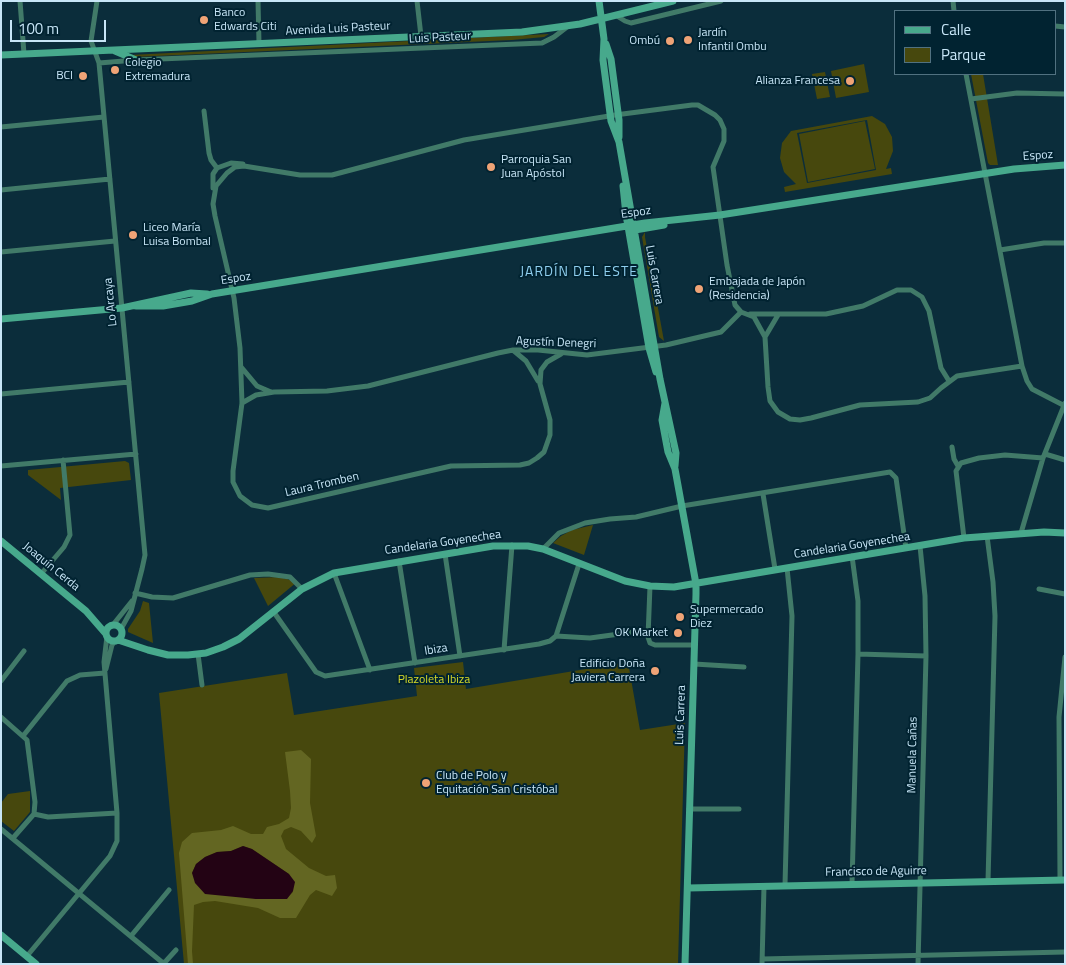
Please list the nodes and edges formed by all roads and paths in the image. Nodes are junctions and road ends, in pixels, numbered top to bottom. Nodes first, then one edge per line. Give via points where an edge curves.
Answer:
1 (20, 1) edge
2 (97, 1) edge
3 (258, 1) edge
4 (418, 1) edge
5 (600, 1) edge
6 (673, 1) edge
7 (721, 1) edge
8 (617, 16) junction
9 (602, 20) junction
10 (568, 26) junction
11 (420, 36) junction
12 (259, 44) junction
13 (94, 50) junction
14 (112, 50) junction
15 (24, 54) junction
16 (1, 55) edge
17 (136, 60) junction
18 (99, 64) junction
19 (966, 75) edge
20 (1065, 94) edge
21 (971, 99) junction
22 (204, 111) dead end
23 (614, 115) junction
24 (104, 117) junction
25 (1, 127) edge
26 (1065, 165) edge
27 (256, 167) junction
28 (217, 168) junction
29 (985, 173) junction
30 (110, 179) junction
31 (1, 190) edge
32 (214, 192) junction
33 (720, 215) junction
34 (631, 229) junction
35 (115, 241) junction
36 (1065, 243) edge
37 (1000, 250) junction
38 (1, 252) edge
39 (232, 291) junction
40 (122, 308) junction
41 (741, 312) junction
42 (749, 314) junction
43 (778, 315) junction
44 (1, 319) edge
45 (765, 337) junction
46 (652, 347) junction
47 (513, 350) junction
48 (561, 354) junction
49 (1022, 366) junction
50 (242, 367) junction
51 (949, 381) junction
52 (129, 382) junction
53 (540, 384) junction
54 (274, 392) junction
55 (1, 394) edge
56 (242, 403) junction
57 (1064, 405) edge
58 (952, 447) dead end
59 (136, 454) junction
60 (1044, 456) junction
61 (63, 460) junction
62 (1065, 460) edge
63 (1, 466) edge
64 (958, 466) junction
65 (763, 494) junction
66 (682, 506) junction
67 (1022, 533) junction
68 (1065, 533) edge
69 (987, 536) junction
70 (964, 538) junction
71 (2, 544) edge
72 (512, 545) junction
73 (920, 546) junction
74 (906, 548) junction
75 (543, 549) junction
76 (445, 554) junction
77 (852, 556) junction
78 (399, 561) junction
79 (579, 564) junction
80 (787, 568) junction
81 (775, 569) junction
82 (334, 573) junction
83 (41, 574) junction
84 (696, 584) junction
85 (650, 586) junction
86 (302, 589) junction
87 (1039, 589) dead end
88 (135, 593) junction
89 (1065, 594) edge
90 (132, 600) junction
91 (86, 611) junction
92 (273, 611) junction
93 (111, 626) junction
94 (648, 632) junction
95 (107, 635) junction
96 (119, 636) junction
97 (556, 636) junction
98 (695, 644) junction
99 (504, 650) junction
100 (24, 651) dead end
101 (198, 654) junction
102 (858, 654) junction
103 (460, 656) junction
104 (926, 656) junction
105 (1065, 657) edge
106 (415, 663) junction
107 (694, 664) junction
108 (744, 667) dead end
109 (370, 670) junction
110 (105, 673) junction
111 (1, 681) edge
112 (202, 685) dead end
113 (1, 718) edge
114 (23, 736) junction
115 (1062, 756) edge
116 (689, 808) junction
117 (739, 809) dead end
118 (117, 812) junction
119 (34, 814) junction
120 (1, 829) edge
121 (12, 838) junction
122 (1062, 880) edge
123 (988, 881) junction
124 (920, 882) junction
125 (852, 884) junction
126 (785, 885) junction
127 (764, 886) junction
128 (688, 888) junction
129 (170, 890) dead end
130 (79, 893) junction
131 (1, 935) edge
132 (131, 936) junction
133 (176, 950) dead end
134 (1065, 952) edge
135 (918, 955) junction
136 (26, 956) junction
137 (762, 961) edge
138 (36, 964) edge
139 (685, 964) edge
140 (918, 964) edge

1 - 15 street
2 - 13 street, Lo Arcaya via 92,39
3 - 12 street
4 - 11 street
5 - 9 street, Luis Carrera
6 - 8 street, Avenida Luis Pasteur
7 - 8 street via 631,22
8 - 9 street, Avenida Luis Pasteur
9 - 10 street, Avenida Luis Pasteur
9 - 23 street, Luis Carrera via 603,60
10 - 11 street, Avenida Luis Pasteur via 507,33
10 - 17 street, Luis Pasteur via 542,43
11 - 12 street, Avenida Luis Pasteur
12 - 14 street, Avenida Luis Pasteur
13 - 14 street, Avenida Luis Pasteur
13 - 15 street, Avenida Luis Pasteur
13 - 18 street, Lo Arcaya
14 - 17 street
15 - 16 street, Avenida Luis Pasteur
17 - 18 street, Luis Pasteur
18 - 24 street, Lo Arcaya
19 - 21 street
20 - 21 street via 1017,93
21 - 29 street
22 - 28 street via 209,153
23 - 27 street via 464,140 332,176 300,175
23 - 33 street via 692,104 715,115 723,125 725,135 713,168
23 - 34 street, Luis Carrera
24 - 25 street
24 - 30 street, Lo Arcaya
26 - 29 street, Espoz
27 - 28 street via 231,162
27 - 32 street via 235,168 221,178
28 - 32 street, Laura Tromben via 213,177
29 - 33 street, Espoz
29 - 37 street
30 - 31 street
30 - 35 street, Lo Arcaya
32 - 39 street, Laura Tromben via 215,216
33 - 34 street, Espoz
33 - 41 street via 735,305
34 - 39 street, Espoz
34 - 46 street, Luis Carrera
35 - 38 street
35 - 40 street, Lo Arcaya
36 - 37 street
37 - 49 street
39 - 40 street, Espoz via 190,293
39 - 50 street, Laura Tromben
40 - 44 street, Espoz
40 - 52 street, Lo Arcaya
41 - 42 street
41 - 46 street, Agustín Denegri via 716,334
42 - 43 street
42 - 45 street via 758,322
43 - 45 street
43 - 51 street via 835,313 863,306 898,290 911,290 922,297 929,312 941,368
45 - 51 street via 770,401 778,412 790,419 811,418 860,405 918,402 935,395
46 - 48 street, Agustín Denegri via 594,355
46 - 66 street, Luis Carrera via 665,403 662,420 668,452 675,469
47 - 48 street, Agustín Denegri
47 - 53 street, Laura Tromben via 526,361
47 - 54 street, Agustín Denegri via 368,386
48 - 53 street via 544,365
49 - 51 street via 963,374
49 - 57 street via 1032,389
50 - 54 street, Agustín Denegri via 257,386
50 - 56 street, Laura Tromben
52 - 55 street
52 - 59 street, Lo Arcaya
53 - 56 street, Laura Tromben via 550,420 550,435 544,452 529,463 439,468 268,508 245,501 233,482
54 - 56 street, Agustín Denegri via 256,395
57 - 60 street
58 - 64 street
59 - 61 street
59 - 88 street, Lo Arcaya via 144,555
60 - 62 street
60 - 64 street via 992,456 966,461
60 - 67 street
61 - 63 street
61 - 83 street via 70,535 68,542
64 - 70 street
65 - 66 street
65 - 74 street via 890,472 896,478
65 - 81 street
66 - 75 street via 573,527 555,536
66 - 84 street, Luis Carrera
67 - 68 street, Candelaria Goyenechea
67 - 69 street, Candelaria Goyenechea
69 - 70 street, Candelaria Goyenechea
69 - 123 street via 995,616
70 - 73 street, Candelaria Goyenechea
71 - 83 street, Joaquín Cerda
72 - 75 street, Candelaria Goyenechea
72 - 76 street, Candelaria Goyenechea
72 - 99 street
73 - 74 street, Candelaria Goyenechea
73 - 104 street, Manuela Cañas
74 - 77 street, Candelaria Goyenechea
75 - 79 street, Candelaria Goyenechea
76 - 78 street, Candelaria Goyenechea
76 - 103 street
77 - 80 street, Candelaria Goyenechea
77 - 102 street via 858,601
78 - 82 street, Candelaria Goyenechea
78 - 106 street
79 - 85 street, Candelaria Goyenechea via 625,581
79 - 97 street
80 - 81 street, Candelaria Goyenechea
80 - 126 street via 792,616
81 - 84 street, Candelaria Goyenechea
82 - 86 street, Candelaria Goyenechea
82 - 109 street
83 - 91 street, Joaquín Cerda
84 - 85 street, Candelaria Goyenechea
84 - 98 street, Luis Carrera
85 - 94 street
86 - 88 street via 290,577 259,574 173,598
86 - 92 street, Candelaria Goyenechea
87 - 89 street
88 - 90 street, Lo Arcaya
90 - 93 street, Lo Arcaya
90 - 96 street, Lo Arcaya via 131,611
91 - 93 street, Joaquín Cerda
91 - 95 street, Joaquín Cerda
92 - 101 street, Candelaria Goyenechea via 231,644
92 - 109 street, Ibiza via 320,674 330,676
93 - 95 street
93 - 96 street via 117,626
94 - 97 street via 590,638
94 - 98 street via 648,640 652,644
95 - 96 street via 110,640
95 - 110 street, Lo Arcaya
96 - 101 street, Candelaria Goyenechea via 168,655
96 - 110 street, Lo Arcaya via 112,645
97 - 99 street, Ibiza via 539,644
98 - 107 street, Luis Carrera
99 - 103 street, Ibiza
100 - 111 street
101 - 112 street
102 - 104 street
102 - 125 street
103 - 106 street, Ibiza
104 - 124 street, Manuela Cañas
105 - 115 street via 1060,693
106 - 109 street, Ibiza
107 - 108 street
107 - 116 street, Luis Carrera
110 - 114 street via 80,675 68,681
110 - 118 street, Lo Arcaya
113 - 114 street
114 - 119 street via 28,740
115 - 122 street
116 - 117 street
116 - 128 street, Luis Carrera
118 - 119 street via 48,817
118 - 130 street, Lo Arcaya via 118,835 113,852
119 - 121 street
120 - 121 street
121 - 130 street
122 - 123 street, Francisco de Aguirre
123 - 124 street, Francisco de Aguirre
124 - 125 street, Francisco de Aguirre
124 - 135 street, Manuela Cañas
125 - 126 street, Francisco de Aguirre
126 - 127 street, Francisco de Aguirre
127 - 128 street, Francisco de Aguirre
127 - 137 street
128 - 139 street, Luis Carrera
129 - 132 street
130 - 132 street
130 - 136 street, Lo Arcaya
131 - 136 street
132 - 133 street via 163,963
134 - 135 street
135 - 137 street
135 - 140 street, Manuela Cañas
136 - 138 street

